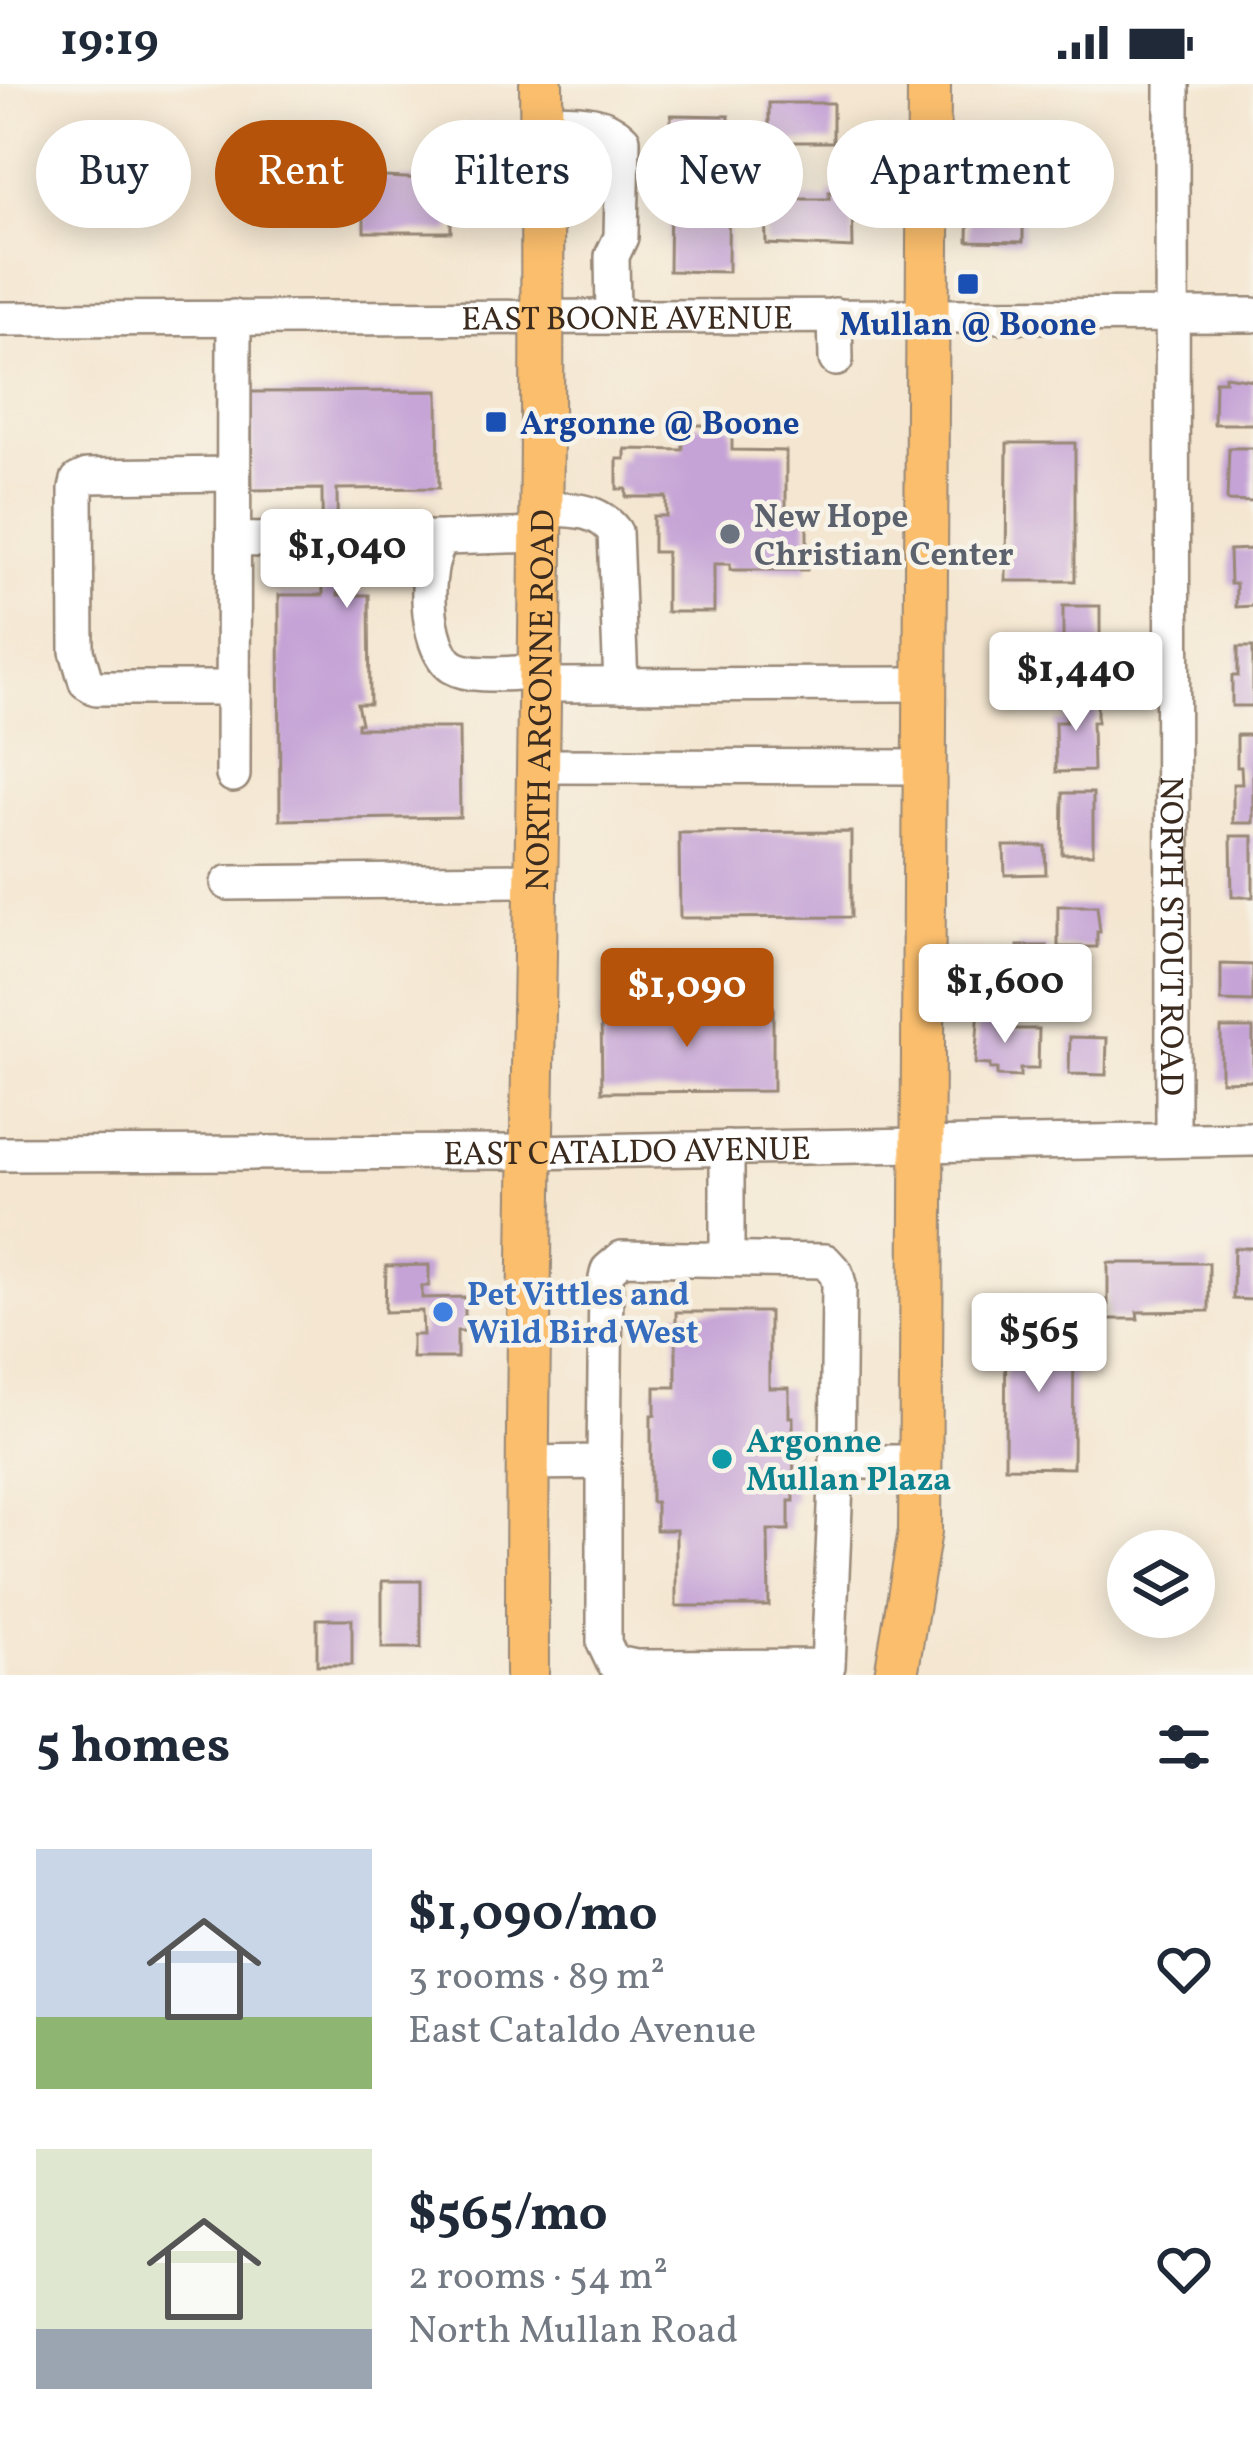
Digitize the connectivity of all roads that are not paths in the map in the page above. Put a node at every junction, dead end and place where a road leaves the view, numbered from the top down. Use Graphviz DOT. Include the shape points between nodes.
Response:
graph roads {
  1 [pos="928,84"];
  2 [pos="1172,84"];
  3 [pos="542,102"];
  4 [pos="544,314"];
  5 [pos="613,314"];
  6 [pos="1253,314"];
  7 [pos="835,315"];
  8 [pos="926,315"];
  9 [pos="1171,315"];
  10 [pos="234,317"];
  11 [pos="0,319"];
  12 [pos="836,358"];
  13 [pos="233,474"];
  14 [pos="540,522"];
  15 [pos="446,538"];
  16 [pos="233,540"];
  17 [pos="538,679"];
  18 [pos="924,683"];
  19 [pos="621,685"];
  20 [pos="233,688"];
  21 [pos="536,766"];
  22 [pos="924,767"];
  23 [pos="232,775"];
  24 [pos="534,880"];
  25 [pos="228,883"];
  26 [pos="1253,1139"];
  27 [pos="1173,1140"];
  28 [pos="922,1144"];
  29 [pos="727,1148"];
  30 [pos="529,1152"];
  31 [pos="0,1154"];
  32 [pos="727,1258"];
  33 [pos="604,1462"];
  34 [pos="837,1462"];
  35 [pos="920,1462"];
  36 [pos="528,1463"];
  37 [pos="526,1675"];
  38 [pos="896,1675"];
  1 -- 8 [label="main road"];
  2 -- 9 [label="street, NORTH STOUT ROAD"];
  3 -- 4 [label="main road, NORTH ARGONNE ROAD"];
  3 -- 5 [label="street" via="613,129 622,140"];
  4 -- 5 [label="street, EAST BOONE AVENUE"];
  4 -- 10 [label="street, EAST BOONE AVENUE"];
  4 -- 14 [label="main road, NORTH ARGONNE ROAD"];
  5 -- 7 [label="street, EAST BOONE AVENUE"];
  6 -- 9 [label="street, EAST BOONE AVENUE"];
  7 -- 8 [label="street, EAST BOONE AVENUE"];
  7 -- 12 [label="street"];
  8 -- 9 [label="street, EAST BOONE AVENUE"];
  8 -- 18 [label="main road"];
  9 -- 27 [label="street, NORTH STOUT ROAD"];
  10 -- 11 [label="street, EAST BOONE AVENUE"];
  10 -- 13 [label="street"];
  13 -- 16 [label="street"];
  13 -- 20 [label="street" via="87,476 76,489 77,651 86,682"];
  14 -- 15 [label="street"];
  14 -- 17 [label="main road, NORTH ARGONNE ROAD"];
  14 -- 19 [label="street" via="592,513 615,532"];
  15 -- 16 [label="street"];
  15 -- 17 [label="street" via="431,560 437,649 464,671"];
  16 -- 20 [label="street"];
  17 -- 19 [label="street"];
  17 -- 21 [label="main road, NORTH ARGONNE ROAD"];
  18 -- 19 [label="street"];
  18 -- 22 [label="main road"];
  20 -- 23 [label="street"];
  21 -- 22 [label="street"];
  21 -- 24 [label="main road, NORTH ARGONNE ROAD"];
  22 -- 28 [label="main road"];
  24 -- 25 [label="street"];
  24 -- 30 [label="main road, NORTH ARGONNE ROAD"];
  26 -- 27 [label="street, EAST CATALDO AVENUE"];
  27 -- 28 [label="street, EAST CATALDO AVENUE"];
  28 -- 29 [label="street, EAST CATALDO AVENUE"];
  28 -- 35 [label="main road"];
  29 -- 30 [label="street, EAST CATALDO AVENUE"];
  29 -- 32 [label="street"];
  30 -- 31 [label="street, EAST CATALDO AVENUE"];
  30 -- 36 [label="main road, NORTH ARGONNE ROAD"];
  32 -- 33 [label="street" via="622,1258 608,1270"];
  32 -- 34 [label="street" via="817,1258 836,1273"];
  33 -- 34 [label="street" via="604,1643 613,1662 636,1667 828,1666"];
  33 -- 36 [label="street"];
  34 -- 35 [label="street"];
  35 -- 38 [label="main road" via="920,1531"];
  36 -- 37 [label="main road, NORTH ARGONNE ROAD"];
}
